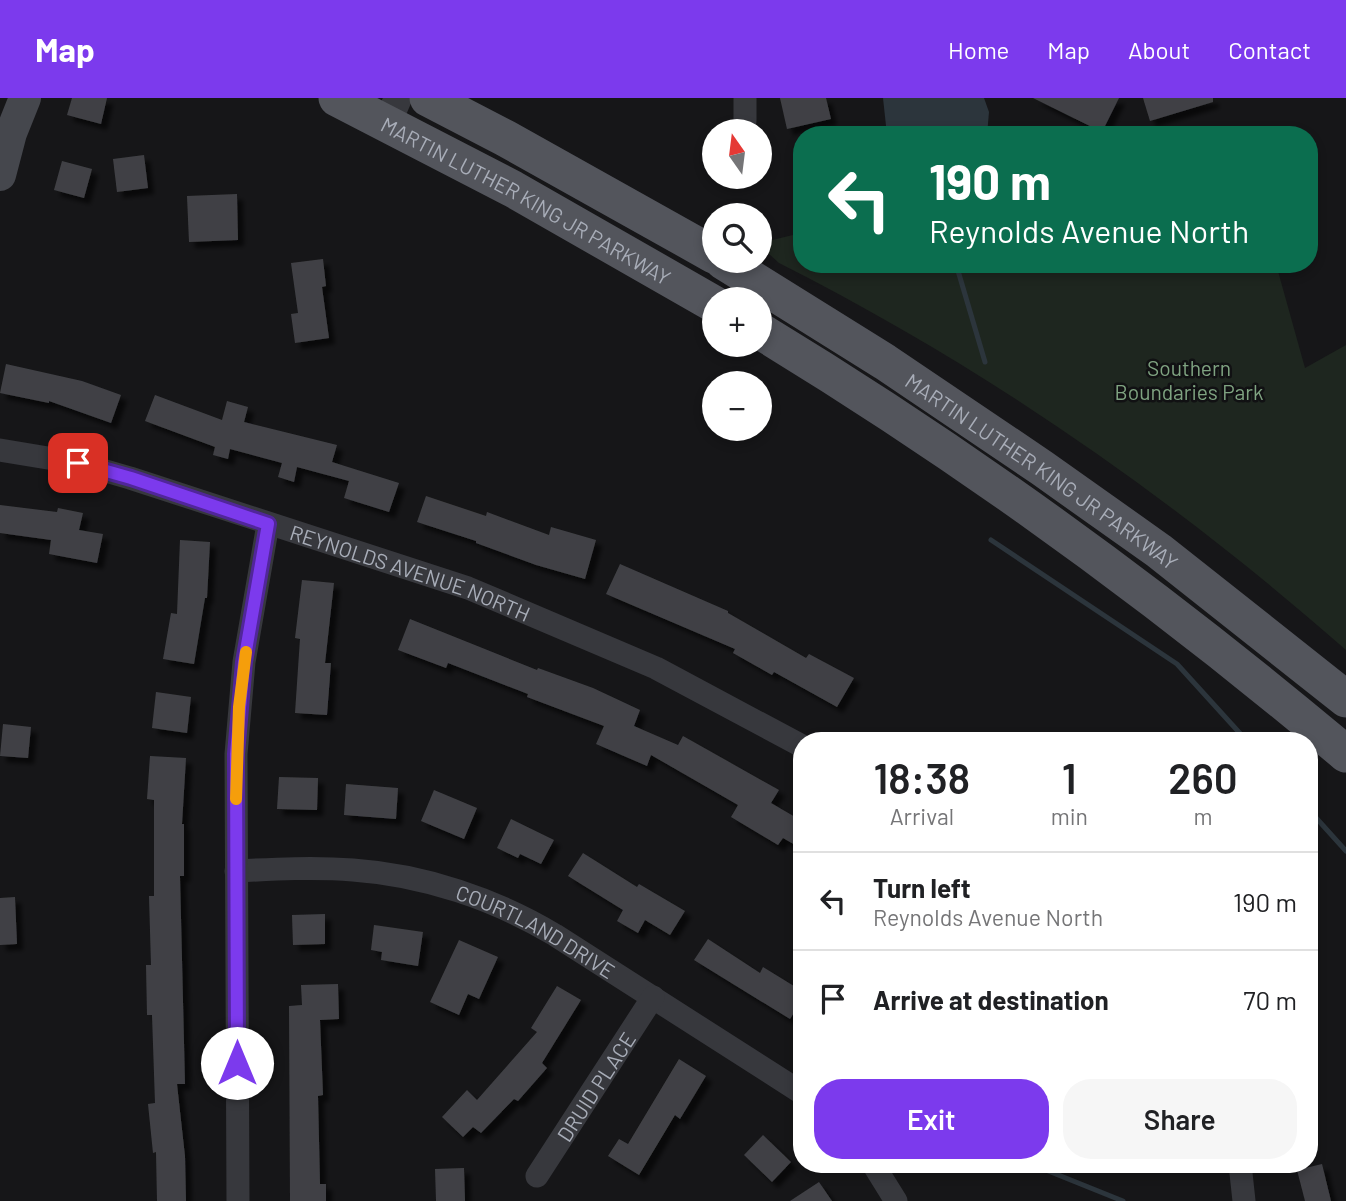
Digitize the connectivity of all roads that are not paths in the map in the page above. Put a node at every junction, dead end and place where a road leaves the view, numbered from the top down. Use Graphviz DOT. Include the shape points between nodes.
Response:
graph roads {
  1 [pos="25,98"];
  2 [pos="337,98"];
  3 [pos="428,98"];
  4 [pos="393,111"];
  5 [pos="0,175"];
  6 [pos="702,248"];
  7 [pos="742,273"];
  8 [pos="702,297"];
  9 [pos="772,339"];
  10 [pos="0,450"];
  11 [pos="268,524"];
  12 [pos="1346,699"];
  13 [pos="793,741"];
  14 [pos="1346,754"];
  15 [pos="236,871"];
  16 [pos="653,997"];
  17 [pos="793,1087"];
  18 [pos="879,1173"];
  19 [pos="1241,1173"];
  20 [pos="537,1176"];
  21 [pos="238,1201"];
  22 [pos="896,1201"];
  23 [pos="1244,1201"];
  1 -- 5 [label="main road"];
  2 -- 4 [label="main road, MARTIN LUTHER KING JR PARKWAY"];
  3 -- 6 [label="main road, MARTIN LUTHER KING JR PARKWAY"];
  4 -- 8 [label="main road, MARTIN LUTHER KING JR PARKWAY" via="513,189"];
  7 -- 12 [label="main road, MARTIN LUTHER KING JR PARKWAY" via="1042,468 1159,551"];
  9 -- 14 [label="main road, MARTIN LUTHER KING JR PARKWAY" via="1043,518 1194,630"];
  10 -- 11 [label="street, REYNOLDS AVENUE NORTH" via="78,463"];
  11 -- 13 [label="street, REYNOLDS AVENUE NORTH" via="468,588 656,668"];
  11 -- 15 [label="street" via="239,707"];
  15 -- 16 [label="street, COURTLAND DRIVE" via="353,870 439,886 529,919"];
  15 -- 21 [label="street"];
  16 -- 17 [label="street, COURTLAND DRIVE"];
  16 -- 20 [label="street, DRUID PLACE"];
  18 -- 22 [label="street"];
  19 -- 23 [label="street"];
}
